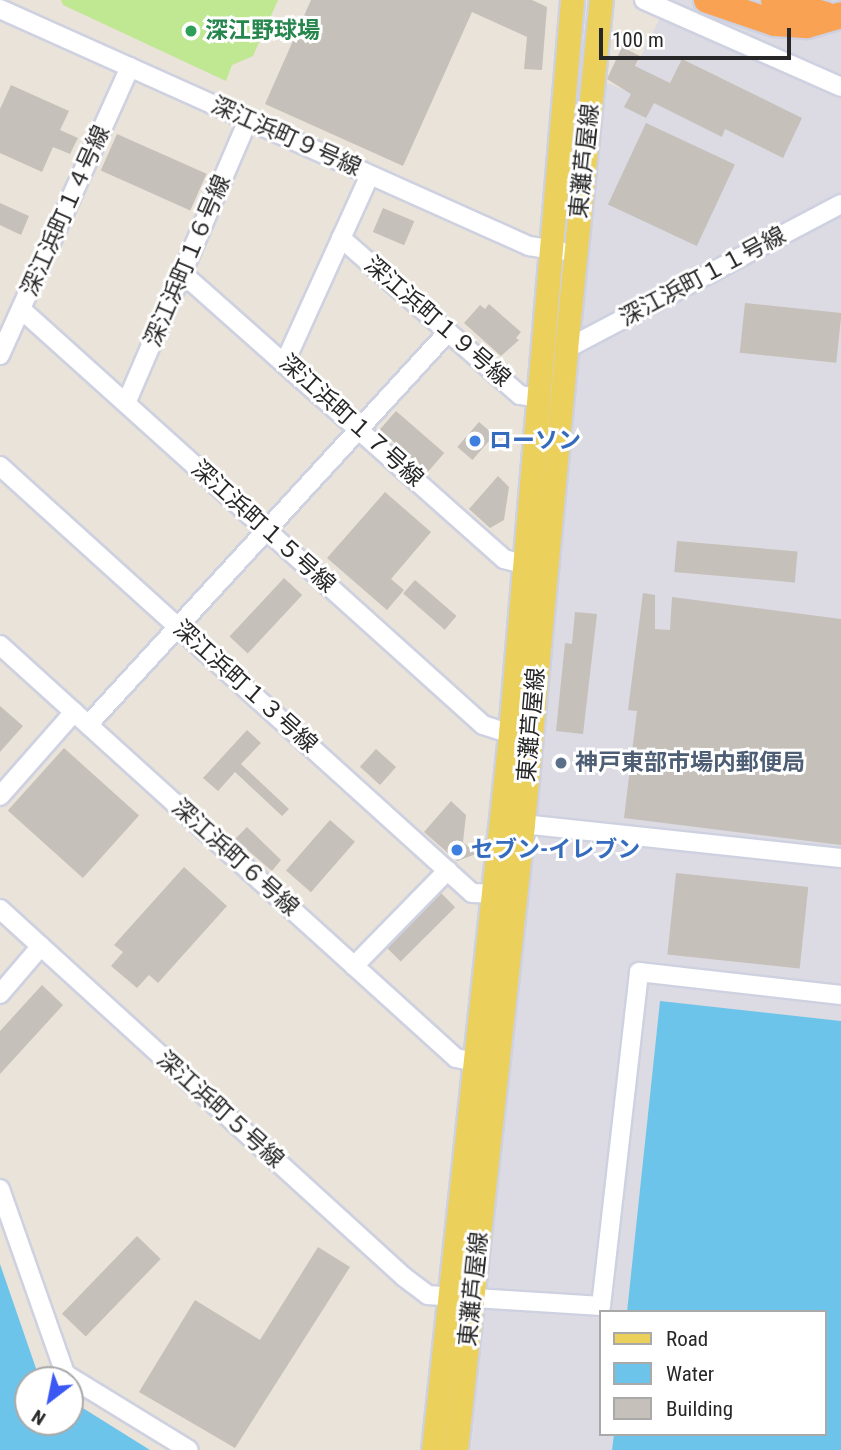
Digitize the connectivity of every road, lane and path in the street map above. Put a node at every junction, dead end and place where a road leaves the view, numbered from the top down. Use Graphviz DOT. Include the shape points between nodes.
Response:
graph roads {
  1 [pos="572,0"];
  2 [pos="601,0"];
  3 [pos="644,0"];
  4 [pos="707,0"];
  5 [pos="774,0"];
  6 [pos="3,10"];
  7 [pos="841,17"];
  8 [pos="130,67"];
  9 [pos="841,87"];
  10 [pos="248,120"];
  11 [pos="370,175"];
  12 [pos="841,204"];
  13 [pos="341,238"];
  14 [pos="551,250"];
  15 [pos="575,251"];
  16 [pos="182,273"];
  17 [pos="22,310"];
  18 [pos="448,332"];
  19 [pos="566,349"];
  20 [pos="0,355"];
  21 [pos="285,362"];
  22 [pos="537,398"];
  23 [pos="127,401"];
  24 [pos="359,429"];
  25 [pos="0,466"];
  26 [pos="266,532"];
  27 [pos="523,564"];
  28 [pos="179,628"];
  29 [pos="0,645"];
  30 [pos="74,712"];
  31 [pos="88,725"];
  32 [pos="510,734"];
  33 [pos="0,796"];
  34 [pos="499,821"];
  35 [pos="523,824"];
  36 [pos="841,858"];
  37 [pos="448,870"];
  38 [pos="495,894"];
  39 [pos="0,909"];
  40 [pos="41,946"];
  41 [pos="354,966"];
  42 [pos="0,994"];
  43 [pos="841,995"];
  44 [pos="475,1062"];
  45 [pos="0,1189"];
  46 [pos="448,1296"];
  47 [pos="473,1297"];
  48 [pos="189,1450"];
  49 [pos="433,1450"];
  50 [pos="456,1450"];
  1 -- 14 [label="main road, 東灘芦屋線"];
  2 -- 15 [label="main road, 東灘芦屋線"];
  3 -- 9 [label="street"];
  4 -- 7 [label="highway" via="775,23 807,25"];
  5 -- 7 [label="highway"];
  6 -- 8 [label="street, 深江浜町９号線"];
  8 -- 10 [label="street, 深江浜町９号線"];
  8 -- 17 [label="street, 深江浜町１４号線"];
  10 -- 11 [label="street, 深江浜町９号線"];
  10 -- 16 [label="street, 深江浜町１６号線"];
  11 -- 13 [label="street"];
  11 -- 14 [label="street, 深江浜町９号線" via="529,246"];
  12 -- 19 [label="street, 深江浜町１１号線"];
  13 -- 18 [label="street, 深江浜町１９号線"];
  13 -- 21 [label="street"];
  14 -- 15 [label="street, 深江浜町９号線"];
  14 -- 22 [label="main road, 東灘芦屋線"];
  15 -- 19 [label="main road, 東灘芦屋線"];
  16 -- 21 [label="street, 深江浜町１７号線"];
  16 -- 23 [label="street, 深江浜町１６号線"];
  17 -- 20 [label="street, 深江浜町１４号線"];
  17 -- 23 [label="street, 深江浜町１５号線"];
  18 -- 22 [label="street, 深江浜町１９号線" via="520,395"];
  18 -- 24 [label="street"];
  19 -- 35 [label="main road, 東灘芦屋線"];
  21 -- 24 [label="street, 深江浜町１７号線"];
  22 -- 27 [label="main road, 東灘芦屋線"];
  23 -- 26 [label="street, 深江浜町１５号線"];
  24 -- 26 [label="street"];
  24 -- 27 [label="street, 深江浜町１７号線" via="505,559"];
  25 -- 28 [label="street, 深江浜町１３号線"];
  26 -- 28 [label="street"];
  26 -- 32 [label="street, 深江浜町１５号線" via="483,725"];
  27 -- 32 [label="main road, 東灘芦屋線"];
  28 -- 31 [label="street"];
  28 -- 37 [label="street, 深江浜町１３号線"];
  29 -- 30 [label="street, 深江浜町６号線"];
  30 -- 31 [label="street, 深江浜町６号線"];
  30 -- 33 [label="street"];
  31 -- 41 [label="street, 深江浜町６号線"];
  32 -- 34 [label="main road, 東灘芦屋線"];
  34 -- 35 [label="street"];
  34 -- 38 [label="main road, 東灘芦屋線"];
  35 -- 36 [label="street"];
  35 -- 47 [label="main road, 東灘芦屋線"];
  37 -- 38 [label="street, 深江浜町１３号線" via="472,893"];
  37 -- 41 [label="street"];
  38 -- 44 [label="main road, 東灘芦屋線"];
  39 -- 40 [label="street, 深江浜町５号線"];
  40 -- 42 [label="street"];
  40 -- 46 [label="street, 深江浜町５号線" via="404,1277 428,1295"];
  41 -- 44 [label="street, 深江浜町６号線" via="456,1058"];
  43 -- 47 [label="street, 深江浜町５号線" via="639,972 601,1306"];
  44 -- 46 [label="main road, 東灘芦屋線"];
  45 -- 48 [label="street" via="65,1374"];
  46 -- 47 [label="street, 深江浜町５号線"];
  46 -- 49 [label="main road, 東灘芦屋線"];
  47 -- 50 [label="main road, 東灘芦屋線"];
}
